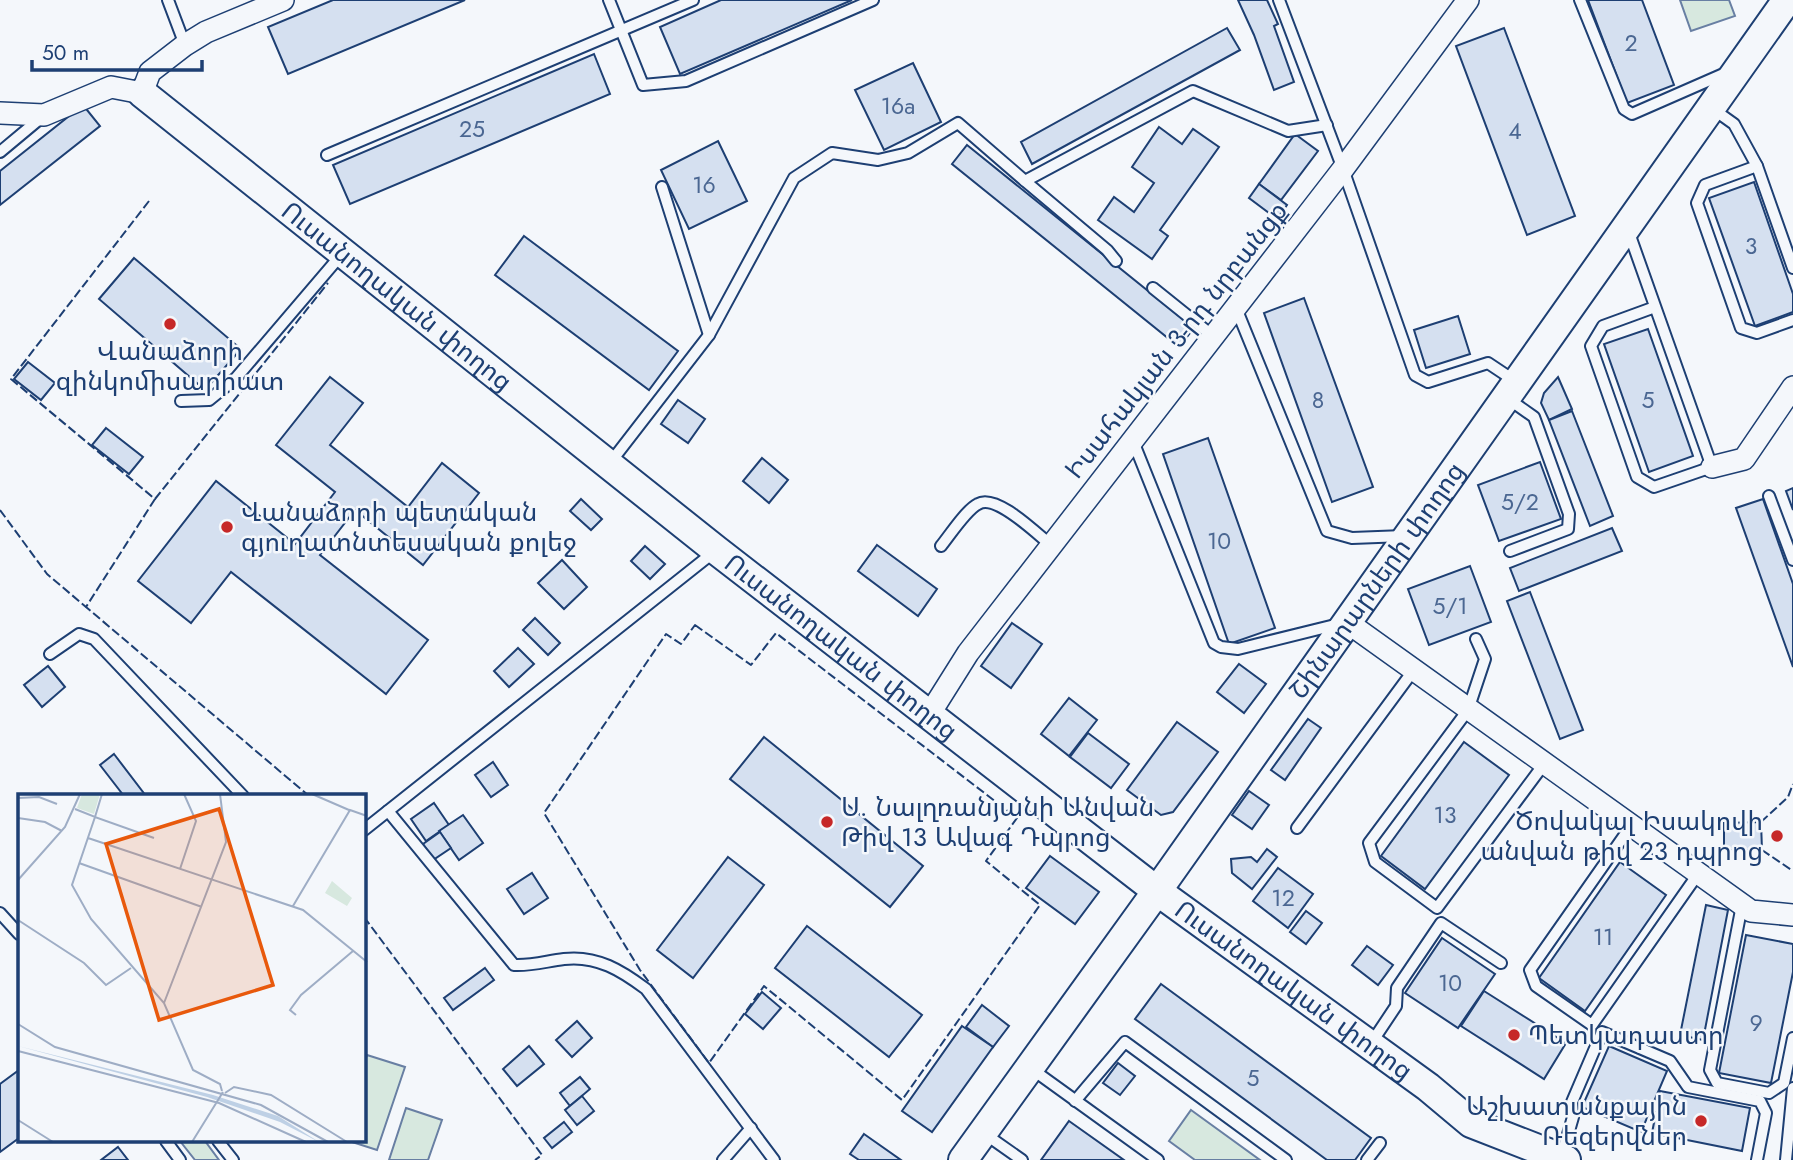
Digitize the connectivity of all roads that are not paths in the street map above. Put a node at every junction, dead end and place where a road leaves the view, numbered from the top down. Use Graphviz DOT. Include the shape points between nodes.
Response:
graph roads {
  1 [pos="168,0"];
  2 [pos="282,0"];
  3 [pos="609,0"];
  4 [pos="693,0"];
  5 [pos="873,0"];
  6 [pos="1279,0"];
  7 [pos="1468,0"];
  8 [pos="1580,0"];
  9 [pos="1787,0"];
  10 [pos="621,31"];
  11 [pos="185,45"];
  12 [pos="1740,67"];
  13 [pos="142,93"];
  14 [pos="1711,108"];
  15 [pos="1,113"];
  16 [pos="44,115"];
  17 [pos="1327,125"];
  18 [pos="0,152"];
  19 [pos="327,155"];
  20 [pos="1757,166"];
  21 [pos="1343,169"];
  22 [pos="1025,181"];
  23 [pos="662,187"];
  24 [pos="1627,228"];
  25 [pos="343,252"];
  26 [pos="1116,261"];
  27 [pos="1793,268"];
  28 [pos="1153,288"];
  29 [pos="1655,307"];
  30 [pos="1236,308"];
  31 [pos="1793,320"];
  32 [pos="709,335"];
  33 [pos="1214,337"];
  34 [pos="1793,387"];
  35 [pos="1512,390"];
  36 [pos="181,401"];
  37 [pos="1133,441"];
  38 [pos="610,463"];
  39 [pos="1712,467"];
  40 [pos="1769,496"];
  41 [pos="1408,536"];
  42 [pos="941,546"];
  43 [pos="1052,546"];
  44 [pos="716,550"];
  45 [pos="1510,551"];
  46 [pos="1793,560"];
  47 [pos="1348,622"];
  48 [pos="1476,639"];
  49 [pos="50,654"];
  50 [pos="1413,671"];
  51 [pos="1468,710"];
  52 [pos="929,715"];
  53 [pos="1544,764"];
  54 [pos="241,794"];
  55 [pos="388,811"];
  56 [pos="1631,826"];
  57 [pos="1297,828"];
  58 [pos="366,829"];
  59 [pos="1698,874"];
  60 [pos="1157,891"];
  61 [pos="1742,905"];
  62 [pos="1437,908"];
  63 [pos="0,913"];
  64 [pos="1793,915"];
  65 [pos="1441,923"];
  66 [pos="18,933"];
  67 [pos="1501,963"];
  68 [pos="1592,1025"];
  69 [pos="1602,1032"];
  70 [pos="1793,1038"];
  71 [pos="1370,1045"];
  72 [pos="1029,1067"];
  73 [pos="1790,1085"];
  74 [pos="1075,1101"];
  75 [pos="751,1128"];
  76 [pos="983,1132"];
  77 [pos="167,1142"];
  78 [pos="219,1142"];
  79 [pos="1380,1143"];
  80 [pos="1563,1159"];
  81 [pos="180,1160"];
  82 [pos="233,1160"];
  83 [pos="723,1160"];
  84 [pos="774,1160"];
  85 [pos="964,1160"];
  86 [pos="1022,1160"];
  87 [pos="1158,1160"];
  88 [pos="1286,1160"];
  89 [pos="1367,1160"];
  90 [pos="1757,1160"];
  91 [pos="1786,1160"];
  1 -- 11 [label="lane"];
  2 -- 11 [label="street"];
  3 -- 10 [label="lane"];
  4 -- 10 [label="lane"];
  5 -- 10 [label="lane" via="686,81 643,85"];
  6 -- 17 [label="lane"];
  7 -- 21 [label="street, Իսահակյան 3-րդ նրբանցք"];
  8 -- 12 [label="lane" via="1624,109 1632,114"];
  9 -- 12 [label="street, Շինարարների փողոց"];
  10 -- 19 [label="lane"];
  11 -- 13 [label="street" via="150,72"];
  12 -- 14 [label="street, Շինարարների փողոց"];
  13 -- 16 [label="street" via="111,87"];
  13 -- 25 [label="street, Ուսանողական փողոց"];
  14 -- 20 [label="lane" via="1734,124"];
  14 -- 24 [label="street, Շինարարների փողոց"];
  15 -- 16 [label="street"];
  16 -- 18 [label="lane"];
  17 -- 21 [label="lane"];
  17 -- 22 [label="lane" via="1288,131 1193,91"];
  20 -- 27 [label="lane"];
  20 -- 31 [label="lane" via="1705,185 1697,203 1741,328 1757,333"];
  21 -- 30 [label="street, Իսահակյան 3-րդ նրբանցք"];
  21 -- 35 [label="lane" via="1415,375 1428,382 1488,363"];
  22 -- 26 [label="lane"];
  22 -- 32 [label="lane" via="958,123 908,153 877,160 832,153 794,178"];
  23 -- 32 [label="lane"];
  24 -- 29 [label="lane"];
  24 -- 35 [label="street, Շինարարների փողոց"];
  25 -- 36 [label="lane" via="236,378 209,400"];
  25 -- 38 [label="street, Ուսանողական փողոց"];
  28 -- 33 [label="lane"];
  29 -- 39 [label="lane"];
  29 -- 39 [label="lane" via="1604,326 1591,346 1637,477 1654,487"];
  30 -- 33 [label="street, Իսահակյան 3-րդ նրբանցք"];
  30 -- 41 [label="lane" via="1327,531 1352,538"];
  32 -- 38 [label="lane"];
  33 -- 37 [label="street, Իսահակյան 3-րդ նրբանցք"];
  34 -- 39 [label="street" via="1744,459"];
  35 -- 41 [label="street, Շինարարների փողոց"];
  35 -- 45 [label="lane" via="1534,417 1569,514 1568,529"];
  37 -- 43 [label="street, Իսահակյան 3-րդ նրբանցք"];
  37 -- 47 [label="lane" via="1214,643 1238,649"];
  38 -- 44 [label="street, Ուսանողական փողոց"];
  40 -- 46 [label="lane"];
  41 -- 47 [label="street, Շինարարների փողոց"];
  42 -- 43 [label="lane" via="976,505 987,501 1002,506"];
  43 -- 52 [label="street, Իսահակյան 3-րդ նրբանցք" via="968,653"];
  44 -- 52 [label="street, Ուսանողական փողոց"];
  44 -- 55 [label="lane"];
  47 -- 50 [label="street"];
  47 -- 60 [label="street, Շինարարների փողոց"];
  48 -- 51 [label="lane" via="1485,659"];
  49 -- 54 [label="lane" via="79,634 94,639"];
  50 -- 51 [label="street"];
  50 -- 57 [label="lane"];
  51 -- 53 [label="street"];
  51 -- 62 [label="lane" via="1369,843 1375,862"];
  52 -- 60 [label="street, Ուսանողական փողոց"];
  53 -- 56 [label="street"];
  53 -- 62 [label="lane"];
  55 -- 58 [label="lane"];
  55 -- 75 [label="lane" via="514,965 567,958 593,960 620,969 646,989"];
  56 -- 59 [label="street"];
  56 -- 68 [label="lane" via="1530,970 1536,986"];
  59 -- 61 [label="street"];
  59 -- 68 [label="lane"];
  60 -- 71 [label="street, Ուսանողական փողոց"];
  60 -- 72 [label="street, Շինարարների փողոց"];
  61 -- 64 [label="street" via="1751,911"];
  61 -- 73 [label="lane" via="1710,1070 1717,1083 1769,1093"];
  62 -- 65 [label="lane"];
  63 -- 66 [label="lane"];
  65 -- 67 [label="lane"];
  65 -- 71 [label="lane" via="1397,988 1396,1006"];
  68 -- 69 [label="lane"];
  69 -- 80 [label="lane" via="1572,1102"];
  69 -- 90 [label="lane" via="1670,1061 1688,1087 1760,1101 1766,1113"];
  70 -- 73 [label="lane"];
  71 -- 80 [label="street, Ուսանողական փողոց" via="1471,1123"];
  72 -- 74 [label="lane"];
  72 -- 76 [label="street, Շինարարների փողոց"];
  73 -- 91 [label="lane"];
  74 -- 87 [label="lane"];
  74 -- 88 [label="lane" via="1125,1042"];
  75 -- 83 [label="lane"];
  75 -- 84 [label="lane"];
  76 -- 85 [label="street, Շինարարների փողոց"];
  76 -- 86 [label="lane"];
  77 -- 81 [label="lane"];
  78 -- 82 [label="lane"];
  79 -- 89 [label="lane"];
}
